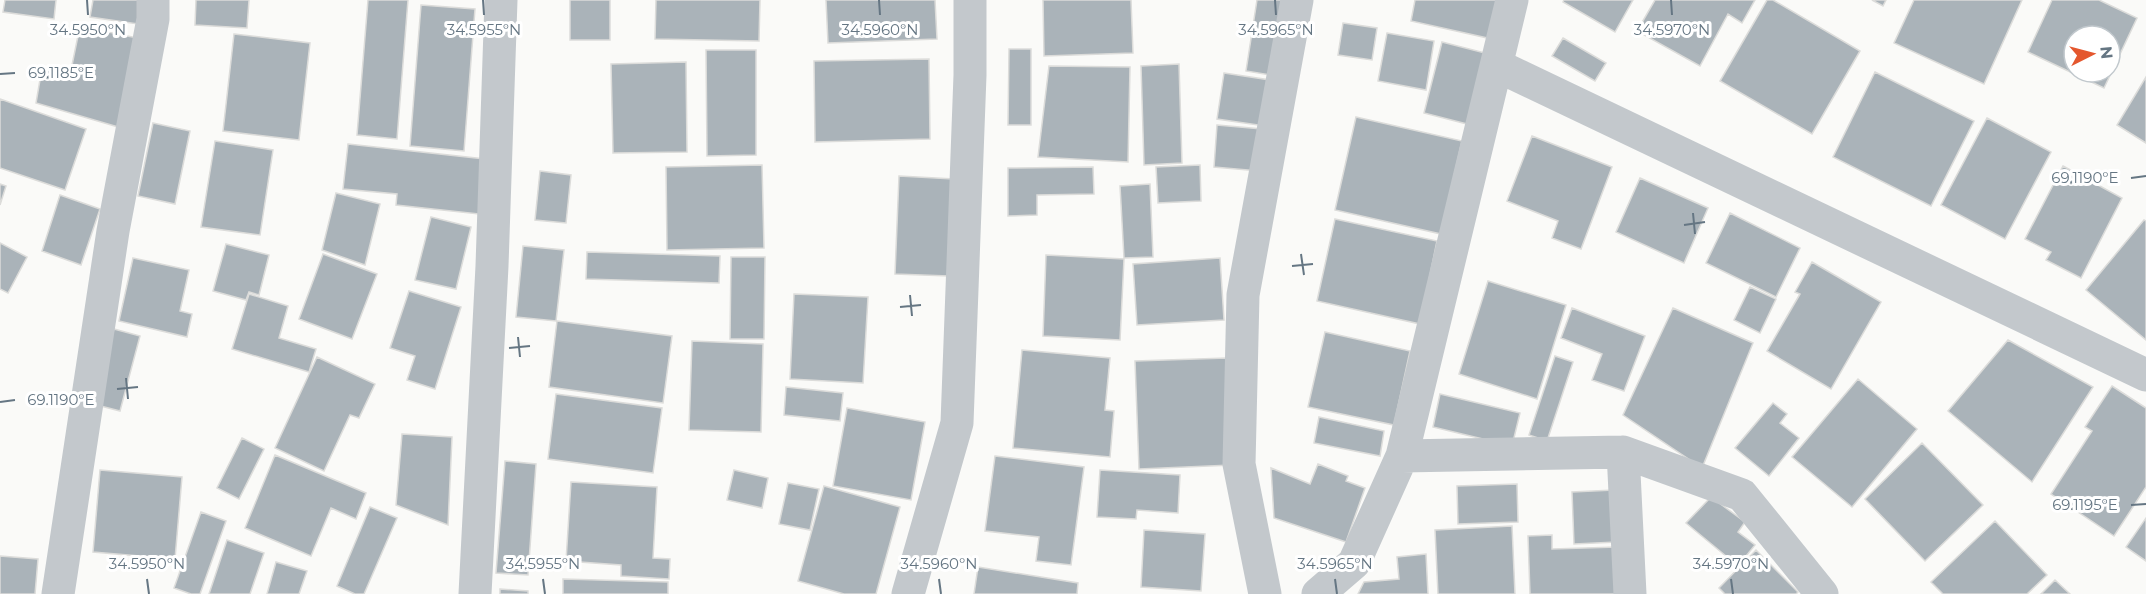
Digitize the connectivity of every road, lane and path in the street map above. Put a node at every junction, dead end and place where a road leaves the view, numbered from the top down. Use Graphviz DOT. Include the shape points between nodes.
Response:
graph roads {
  1 [pos="153,0"];
  2 [pos="501,0"];
  3 [pos="970,0"];
  4 [pos="1297,0"];
  5 [pos="1512,0"];
  6 [pos="1498,66"];
  7 [pos="2146,375"];
  8 [pos="1623,452"];
  9 [pos="1402,456"];
  10 [pos="58,594"];
  11 [pos="475,594"];
  12 [pos="908,594"];
  13 [pos="1265,594"];
  14 [pos="1318,594"];
  15 [pos="1630,594"];
  16 [pos="1822,594"];
  1 -- 10 [label="street" via="153,20 113,231"];
  2 -- 11 [label="street"];
  3 -- 12 [label="street" via="957,423"];
  4 -- 13 [label="street" via="1243,295 1239,464"];
  5 -- 6 [label="street"];
  6 -- 7 [label="street"];
  6 -- 9 [label="street"];
  8 -- 9 [label="street"];
  8 -- 15 [label="street"];
  8 -- 16 [label="street" via="1742,495"];
  9 -- 14 [label="street" via="1354,563"];
}
